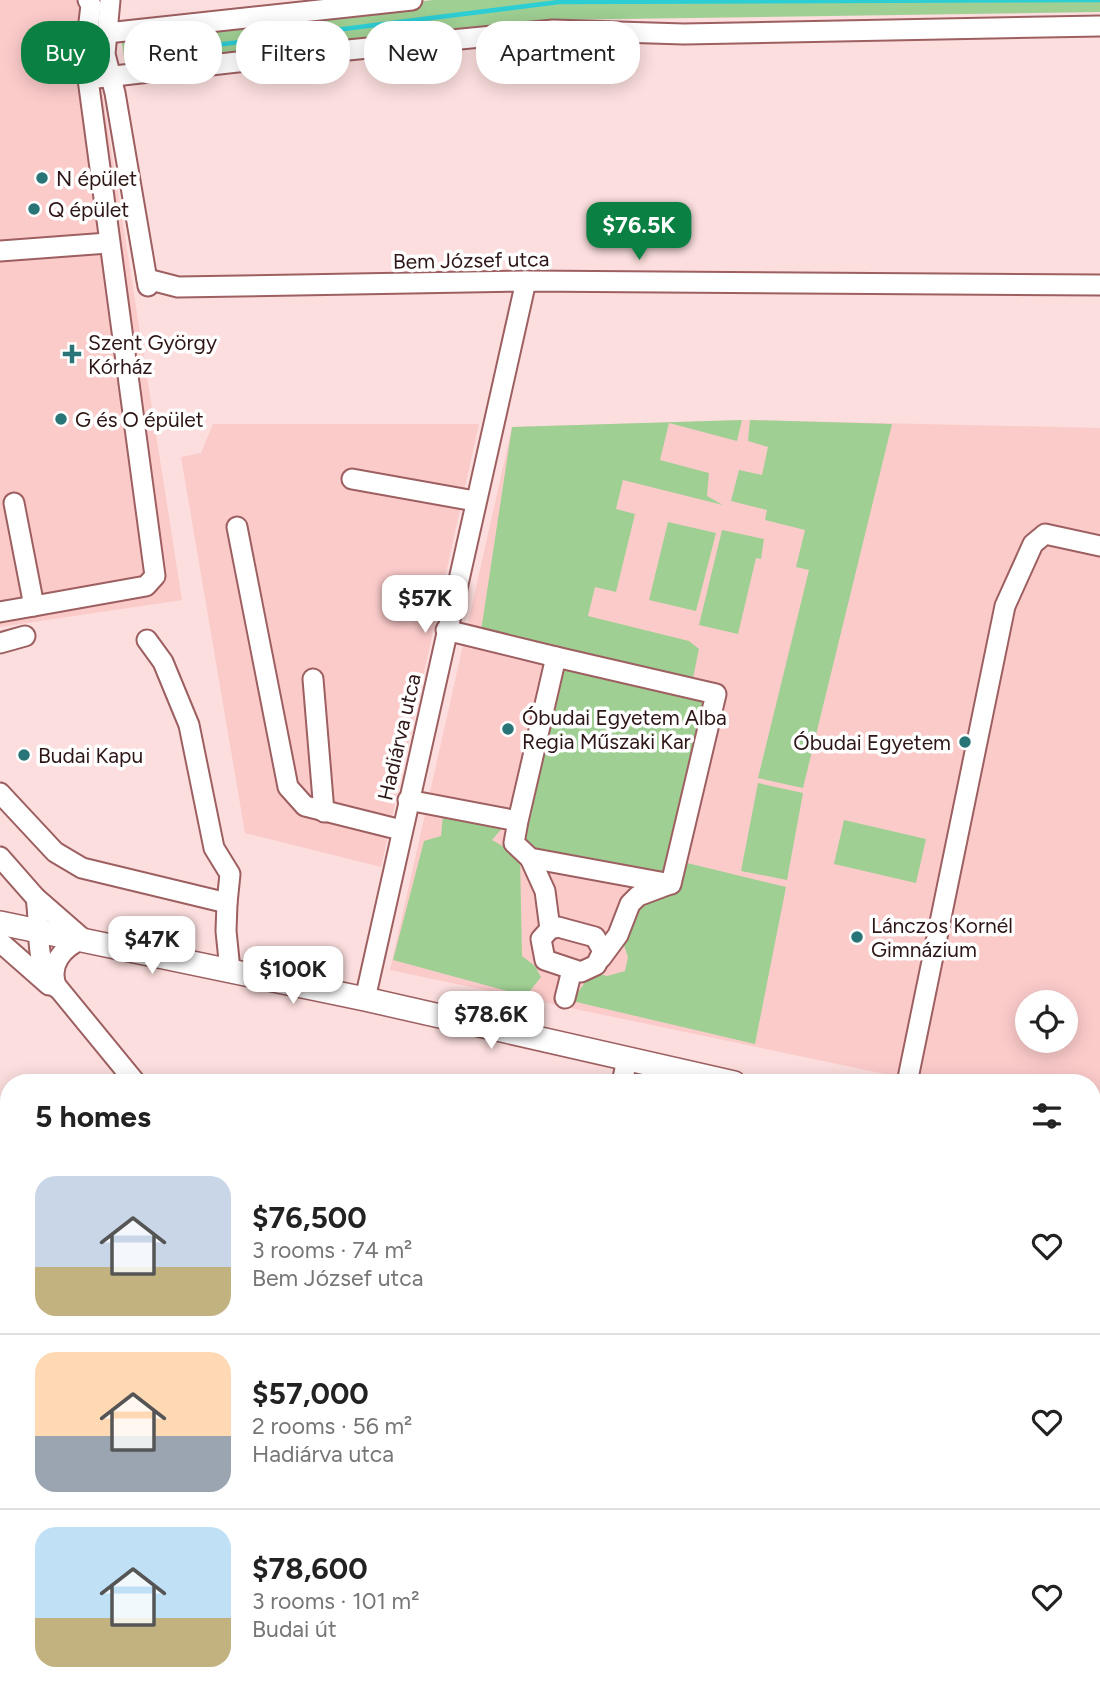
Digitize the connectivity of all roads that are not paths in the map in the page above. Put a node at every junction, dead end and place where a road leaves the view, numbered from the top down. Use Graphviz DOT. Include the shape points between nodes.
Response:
graph roads {
  1 [pos="88,0"];
  2 [pos="110,0"];
  3 [pos="412,0"];
  4 [pos="313,6"];
  5 [pos="89,21"];
  6 [pos="108,21"];
  7 [pos="1100,26"];
  8 [pos="110,33"];
  9 [pos="110,78"];
  10 [pos="89,84"];
  11 [pos="108,243"];
  12 [pos="0,251"];
  13 [pos="526,281"];
  14 [pos="1100,285"];
  15 [pos="352,480"];
  16 [pos="475,501"];
  17 [pos="14,503"];
  18 [pos="237,527"];
  19 [pos="1100,546"];
  20 [pos="34,606"];
  21 [pos="0,612"];
  22 [pos="446,630"];
  23 [pos="25,636"];
  24 [pos="147,640"];
  25 [pos="0,643"];
  26 [pos="556,657"];
  27 [pos="313,679"];
  28 [pos="0,793"];
  29 [pos="408,800"];
  30 [pos="324,811"];
  31 [pos="518,821"];
  32 [pos="401,831"];
  33 [pos="0,857"];
  34 [pos="530,858"];
  35 [pos="671,884"];
  36 [pos="36,898"];
  37 [pos="227,903"];
  38 [pos="0,923"];
  39 [pos="550,929"];
  40 [pos="41,930"];
  41 [pos="83,939"];
  42 [pos="0,942"];
  43 [pos="601,958"];
  44 [pos="230,970"];
  45 [pos="572,970"];
  46 [pos="61,995"];
  47 [pos="565,998"];
  48 [pos="365,999"];
  49 [pos="627,1059"];
  50 [pos="128,1074"];
  51 [pos="624,1074"];
  52 [pos="694,1074"];
  53 [pos="909,1074"];
  1 -- 5 [label="street"];
  2 -- 6 [label="street"];
  3 -- 4 [label="street"];
  4 -- 8 [label="street"];
  7 -- 9 [label="street" via="684,34 554,30 317,52"];
  9 -- 13 [label="street, Bem József utca" via="148,282 178,287"];
  10 -- 11 [label="street"];
  11 -- 12 [label="street"];
  11 -- 20 [label="street" via="155,576 146,586"];
  13 -- 14 [label="street, Bem József utca"];
  13 -- 16 [label="street, Hadiárva utca"];
  15 -- 16 [label="street"];
  16 -- 22 [label="street, Hadiárva utca"];
  17 -- 20 [label="street"];
  18 -- 30 [label="street" via="284,775 305,806"];
  19 -- 53 [label="street" via="1045,534 1034,544 1005,606"];
  20 -- 21 [label="street"];
  22 -- 26 [label="street"];
  22 -- 29 [label="street, Hadiárva utca"];
  23 -- 25 [label="street"];
  24 -- 37 [label="street" via="163,662 189,725 214,848 230,874"];
  26 -- 31 [label="street"];
  26 -- 35 [label="street" via="716,694"];
  27 -- 30 [label="street"];
  28 -- 37 [label="street" via="55,852 82,867"];
  29 -- 31 [label="street"];
  29 -- 32 [label="street, Hadiárva utca"];
  30 -- 32 [label="street"];
  31 -- 34 [label="street" via="514,844"];
  32 -- 48 [label="street, Hadiárva utca"];
  33 -- 36 [label="street"];
  34 -- 35 [label="street"];
  34 -- 39 [label="street" via="545,891"];
  35 -- 43 [label="street" via="638,896 630,904 618,935"];
  36 -- 40 [label="street"];
  36 -- 41 [label="street"];
  37 -- 44 [label="street"];
  38 -- 40 [label="main road"];
  39 -- 43 [label="street" via="596,937"];
  39 -- 45 [label="street" via="541,939 545,960"];
  40 -- 41 [label="main road"];
  40 -- 46 [label="street" via="41,962"];
  41 -- 44 [label="main road"];
  41 -- 46 [label="street" via="68,946 57,960 53,975"];
  42 -- 46 [label="street"];
  43 -- 45 [label="street" via="589,970"];
  44 -- 48 [label="main road"];
  45 -- 47 [label="street"];
  46 -- 50 [label="street"];
  48 -- 49 [label="main road"];
  49 -- 51 [label="street"];
  49 -- 52 [label="main road"];
}
